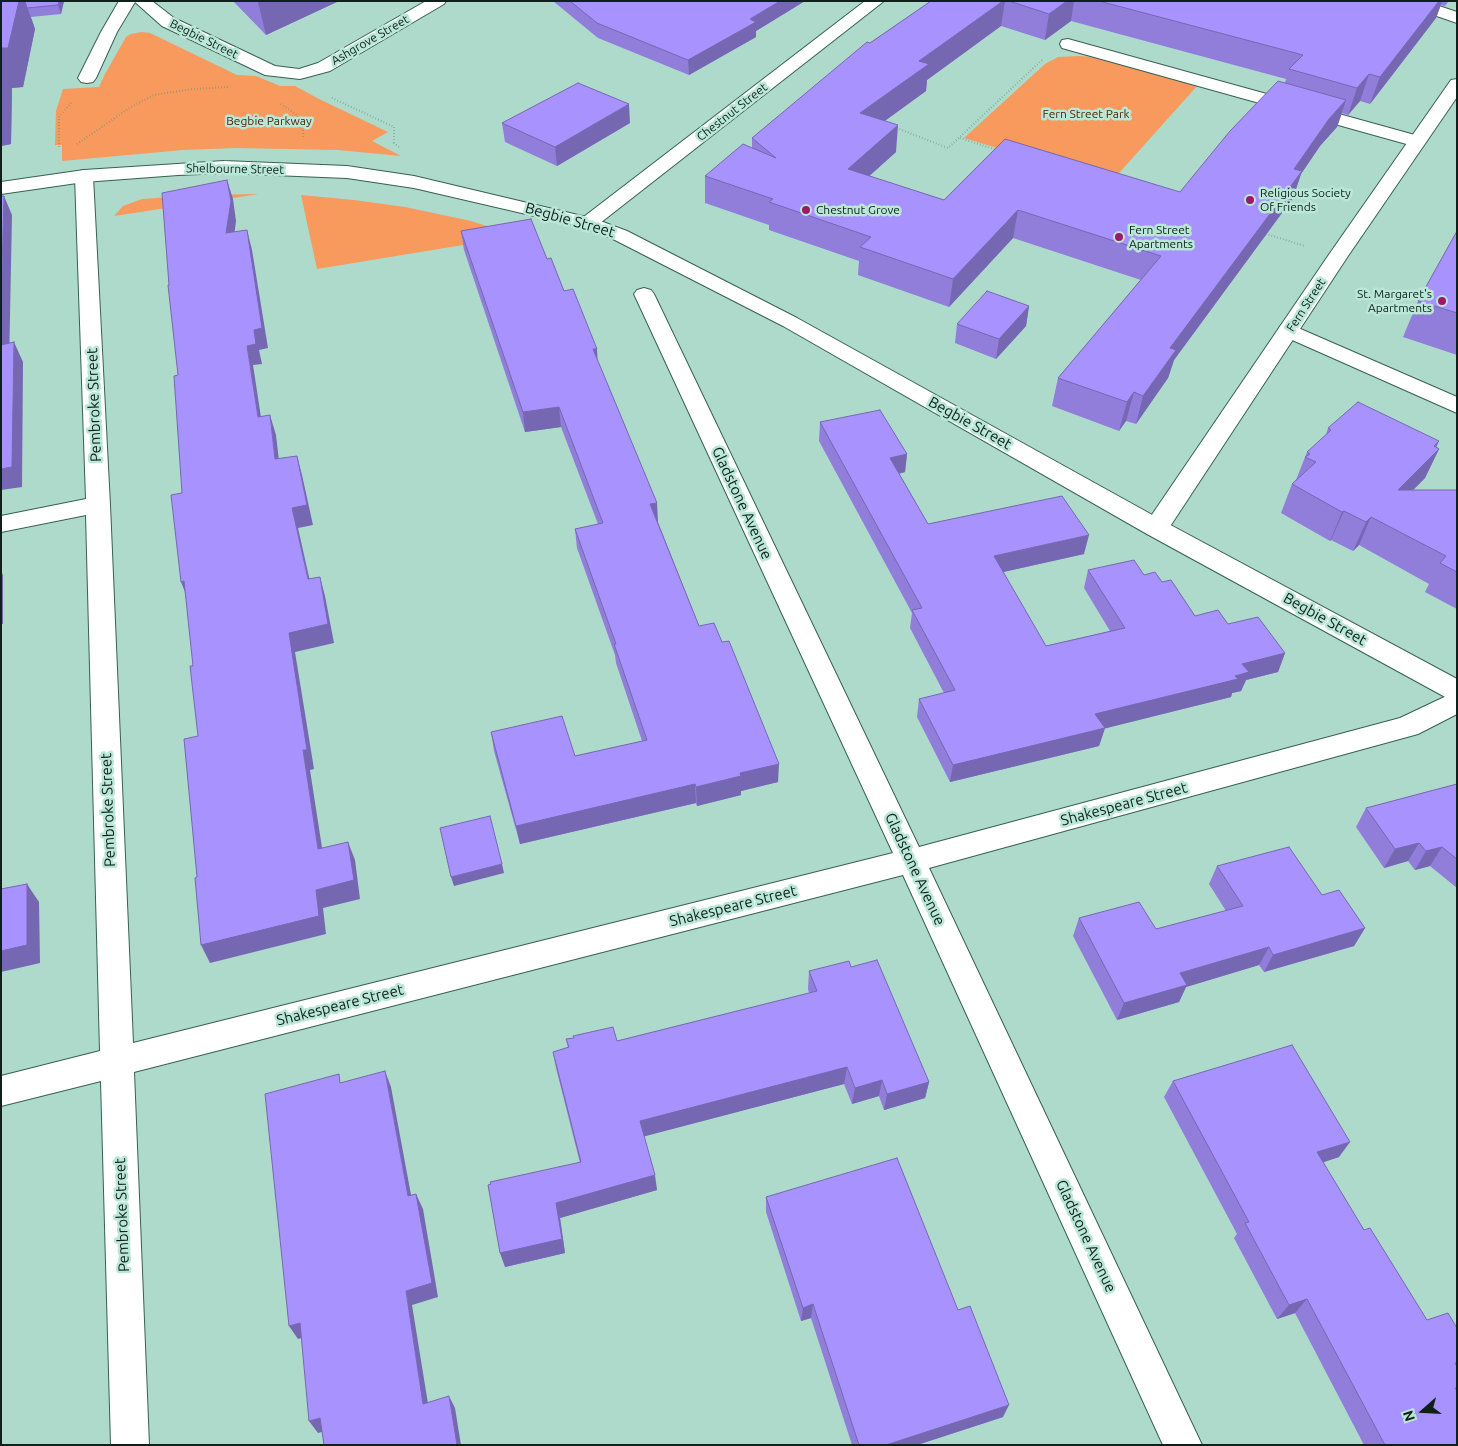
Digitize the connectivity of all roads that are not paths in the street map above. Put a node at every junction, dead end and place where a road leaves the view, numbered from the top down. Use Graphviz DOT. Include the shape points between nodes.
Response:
graph roads {
  1 [pos="127,1"];
  2 [pos="142,1"];
  3 [pos="438,1"];
  4 [pos="876,1"];
  5 [pos="1408,1"];
  6 [pos="1457,18"];
  7 [pos="1068,44"];
  8 [pos="300,74"];
  9 [pos="87,78"];
  10 [pos="1457,84"];
  11 [pos="1416,141"];
  12 [pos="84,176"];
  13 [pos="1,188"];
  14 [pos="468,193"];
  15 [pos="588,223"];
  16 [pos="644,294"];
  17 [pos="1289,330"];
  18 [pos="1457,406"];
  19 [pos="98,504"];
  20 [pos="1,524"];
  21 [pos="1156,528"];
  22 [pos="1457,691"];
  23 [pos="1457,700"];
  24 [pos="911,861"];
  25 [pos="117,1061"];
  26 [pos="1,1091"];
  27 [pos="130,1445"];
  28 [pos="1183,1445"];
  1 -- 9 [label="street"];
  2 -- 8 [label="street, Begbie Street" via="168,22 271,72"];
  3 -- 8 [label="street, Ashgrove Street" via="324,67"];
  4 -- 15 [label="street, Chestnut Street"];
  5 -- 6 [label="street"];
  7 -- 11 [label="street"];
  10 -- 11 [label="street, Fern Street"];
  11 -- 17 [label="street, Fern Street"];
  12 -- 13 [label="street, Shelbourne Street"];
  12 -- 14 [label="street, Shelbourne Street" via="224,168 347,172"];
  12 -- 19 [label="street, Pembroke Street"];
  14 -- 15 [label="street, Begbie Street"];
  15 -- 21 [label="street, Begbie Street" via="620,235 790,322"];
  16 -- 24 [label="street, Gladstone Avenue"];
  17 -- 18 [label="street"];
  17 -- 21 [label="street, Fern Street"];
  19 -- 20 [label="street"];
  19 -- 25 [label="street, Pembroke Street"];
  21 -- 22 [label="street, Begbie Street"];
  23 -- 24 [label="street, Shakespeare Street" via="1408,727"];
  24 -- 25 [label="street, Shakespeare Street"];
  24 -- 28 [label="street, Gladstone Avenue"];
  25 -- 26 [label="street, Shakespeare Street"];
  25 -- 27 [label="street, Pembroke Street"];
}
